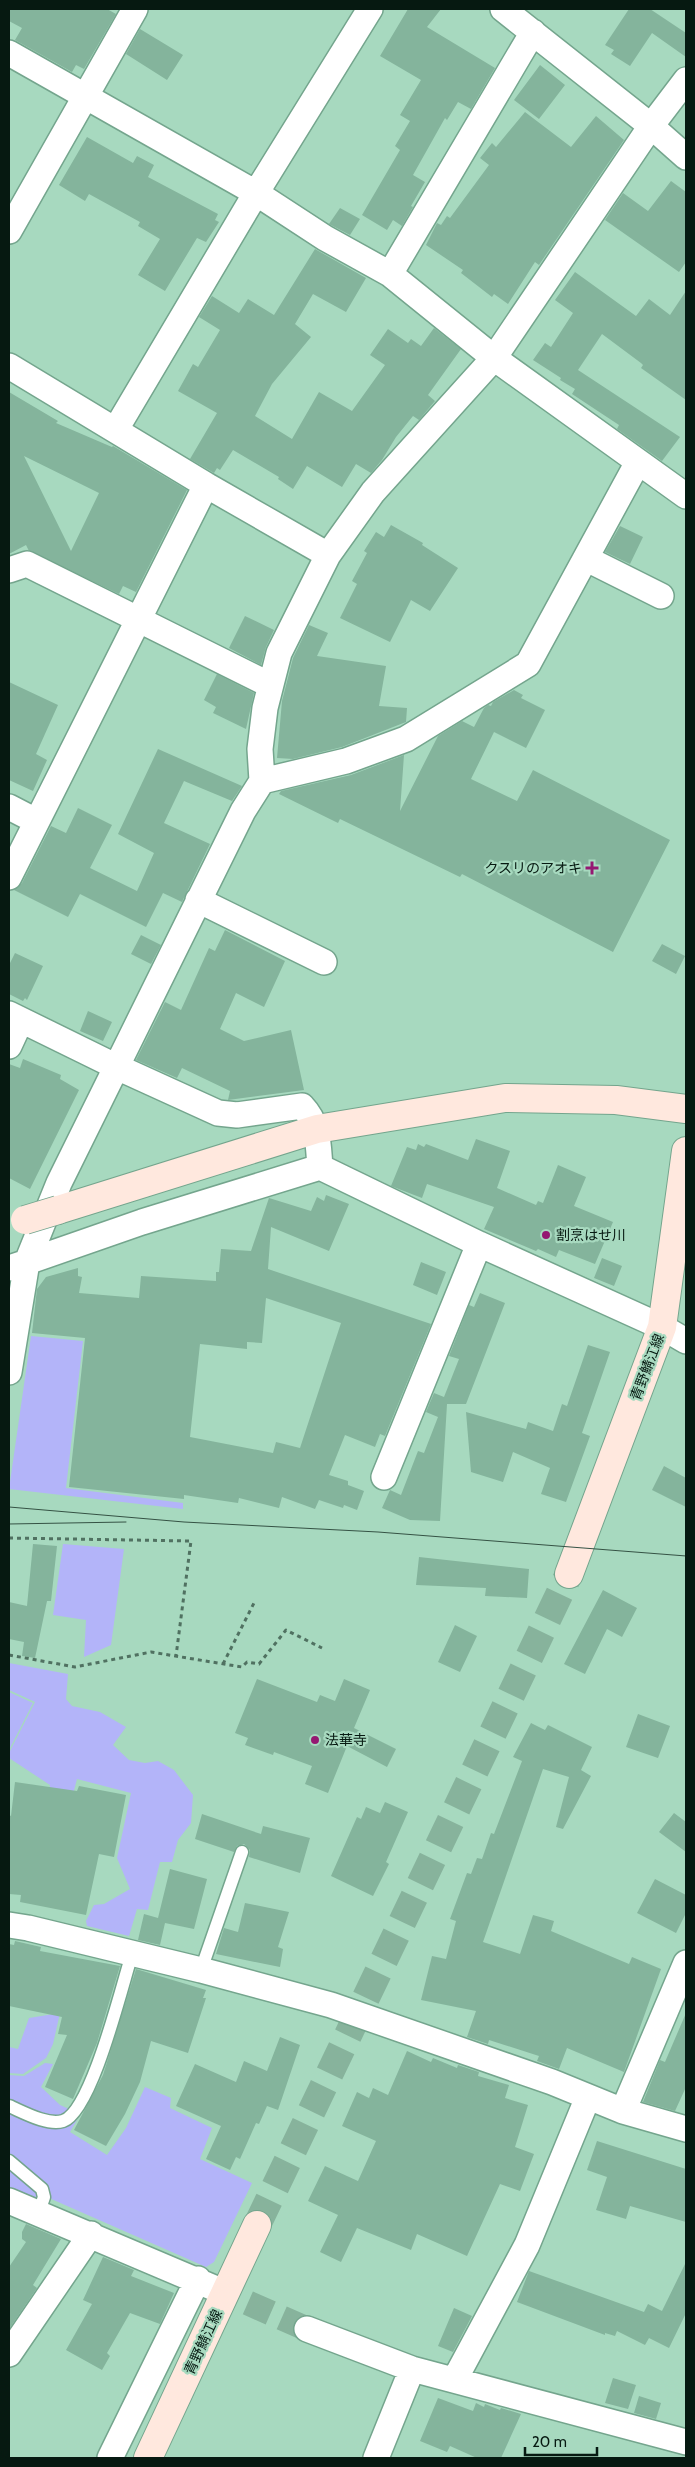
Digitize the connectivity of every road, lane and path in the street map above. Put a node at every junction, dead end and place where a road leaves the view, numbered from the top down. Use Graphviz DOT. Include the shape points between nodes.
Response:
graph roads {
  1 [pos="135,9"];
  2 [pos="370,9"];
  3 [pos="503,9"];
  4 [pos="533,32"];
  5 [pos="9,53"];
  6 [pos="686,80"];
  7 [pos="85,97"];
  8 [pos="651,126"];
  9 [pos="686,157"];
  10 [pos="256,193"];
  11 [pos="9,231"];
  12 [pos="390,274"];
  13 [pos="494,358"];
  14 [pos="9,366"];
  15 [pos="116,429"];
  16 [pos="638,462"];
  17 [pos="206,485"];
  18 [pos="686,496"];
  19 [pos="328,555"];
  20 [pos="587,559"];
  21 [pos="9,570"];
  22 [pos="661,596"];
  23 [pos="139,619"];
  24 [pos="270,685"];
  25 [pos="262,782"];
  26 [pos="9,807"];
  27 [pos="36,821"];
  28 [pos="9,877"];
  29 [pos="198,900"];
  30 [pos="324,962"];
  31 [pos="15,1017"];
  32 [pos="9,1046"];
  33 [pos="117,1067"];
  34 [pos="686,1109"];
  35 [pos="317,1129"];
  36 [pos="686,1150"];
  37 [pos="320,1167"];
  38 [pos="17,1222"];
  39 [pos="478,1244"];
  40 [pos="18,1265"];
  41 [pos="662,1327"];
  42 [pos="686,1341"];
  43 [pos="9,1372"];
  44 [pos="384,1477"];
  45 [pos="9,1538"];
  46 [pos="569,1574"];
  47 [pos="254,1603"];
  48 [pos="322,1648"];
  49 [pos="9,1655"];
  50 [pos="176,1656"];
  51 [pos="223,1664"];
  52 [pos="242,1852"];
  53 [pos="9,1925"];
  54 [pos="132,1954"];
  55 [pos="686,1963"];
  56 [pos="201,1970"];
  57 [pos="588,2097"];
  58 [pos="9,2106"];
  59 [pos="623,2111"];
  60 [pos="686,2129"];
  61 [pos="9,2161"];
  62 [pos="9,2200"];
  63 [pos="39,2212"];
  64 [pos="257,2225"];
  65 [pos="91,2234"];
  66 [pos="307,2329"];
  67 [pos="9,2354"];
  68 [pos="412,2369"];
  69 [pos="455,2379"];
  70 [pos="686,2442"];
  71 [pos="110,2458"];
  72 [pos="148,2458"];
  73 [pos="376,2458"];
  1 -- 7 [label="street"];
  2 -- 10 [label="street"];
  3 -- 4 [label="street"];
  4 -- 8 [label="street"];
  4 -- 12 [label="street"];
  5 -- 7 [label="street"];
  6 -- 8 [label="street"];
  7 -- 10 [label="street"];
  7 -- 11 [label="street"];
  8 -- 9 [label="street"];
  8 -- 13 [label="street"];
  10 -- 12 [label="street" via="325,238"];
  10 -- 15 [label="street"];
  12 -- 13 [label="street"];
  13 -- 16 [label="street"];
  13 -- 19 [label="street" via="373,492"];
  14 -- 15 [label="street"];
  15 -- 17 [label="street"];
  16 -- 18 [label="street"];
  16 -- 20 [label="street"];
  17 -- 19 [label="street"];
  17 -- 23 [label="street"];
  19 -- 24 [label="street" via="282,645"];
  20 -- 22 [label="street"];
  20 -- 25 [label="street" via="528,664 406,739 346,761"];
  21 -- 23 [label="street" via="27,564"];
  23 -- 24 [label="street"];
  23 -- 27 [label="street"];
  24 -- 25 [label="street" via="260,749"];
  25 -- 29 [label="street" via="242,811"];
  26 -- 27 [label="street"];
  27 -- 28 [label="street"];
  29 -- 30 [label="street"];
  29 -- 33 [label="street"];
  31 -- 32 [label="street"];
  31 -- 33 [label="street"];
  33 -- 35 [label="street" via="218,1113 237,1115 302,1106"];
  33 -- 40 [label="street"];
  34 -- 35 [label="main road" via="616,1100 505,1098"];
  35 -- 37 [label="street"];
  35 -- 38 [label="main road, bridge"];
  36 -- 41 [label="main road, 青野鯖江線"];
  37 -- 39 [label="street"];
  37 -- 40 [label="street" via="142,1222"];
  39 -- 41 [label="street"];
  39 -- 44 [label="street"];
  40 -- 43 [label="street"];
  41 -- 42 [label="street"];
  41 -- 46 [label="main road, 青野鯖江線"];
  45 -- 50 [label="path" via="191,1541"];
  47 -- 51 [label="path"];
  48 -- 51 [label="path" via="286,1630 259,1664 247,1662 242,1667"];
  49 -- 50 [label="path" via="75,1667 144,1652"];
  50 -- 51 [label="path"];
  52 -- 56 [label="lane"];
  53 -- 54 [label="street"];
  54 -- 56 [label="street"];
  54 -- 58 [label="lane" via="99,2063 76,2111 64,2121 53,2122"];
  55 -- 59 [label="street"];
  56 -- 57 [label="street" via="331,2005"];
  57 -- 59 [label="street"];
  57 -- 69 [label="street" via="527,2246"];
  59 -- 60 [label="street"];
  61 -- 63 [label="lane" via="42,2189 44,2197"];
  62 -- 63 [label="street"];
  63 -- 65 [label="street"];
  64 -- 72 [label="main road, 青野鯖江線"];
  65 -- 67 [label="street"];
  65 -- 71 [label="street" via="206,2283"];
  66 -- 68 [label="street"];
  68 -- 69 [label="street"];
  68 -- 73 [label="street"];
  69 -- 70 [label="street"];
}
